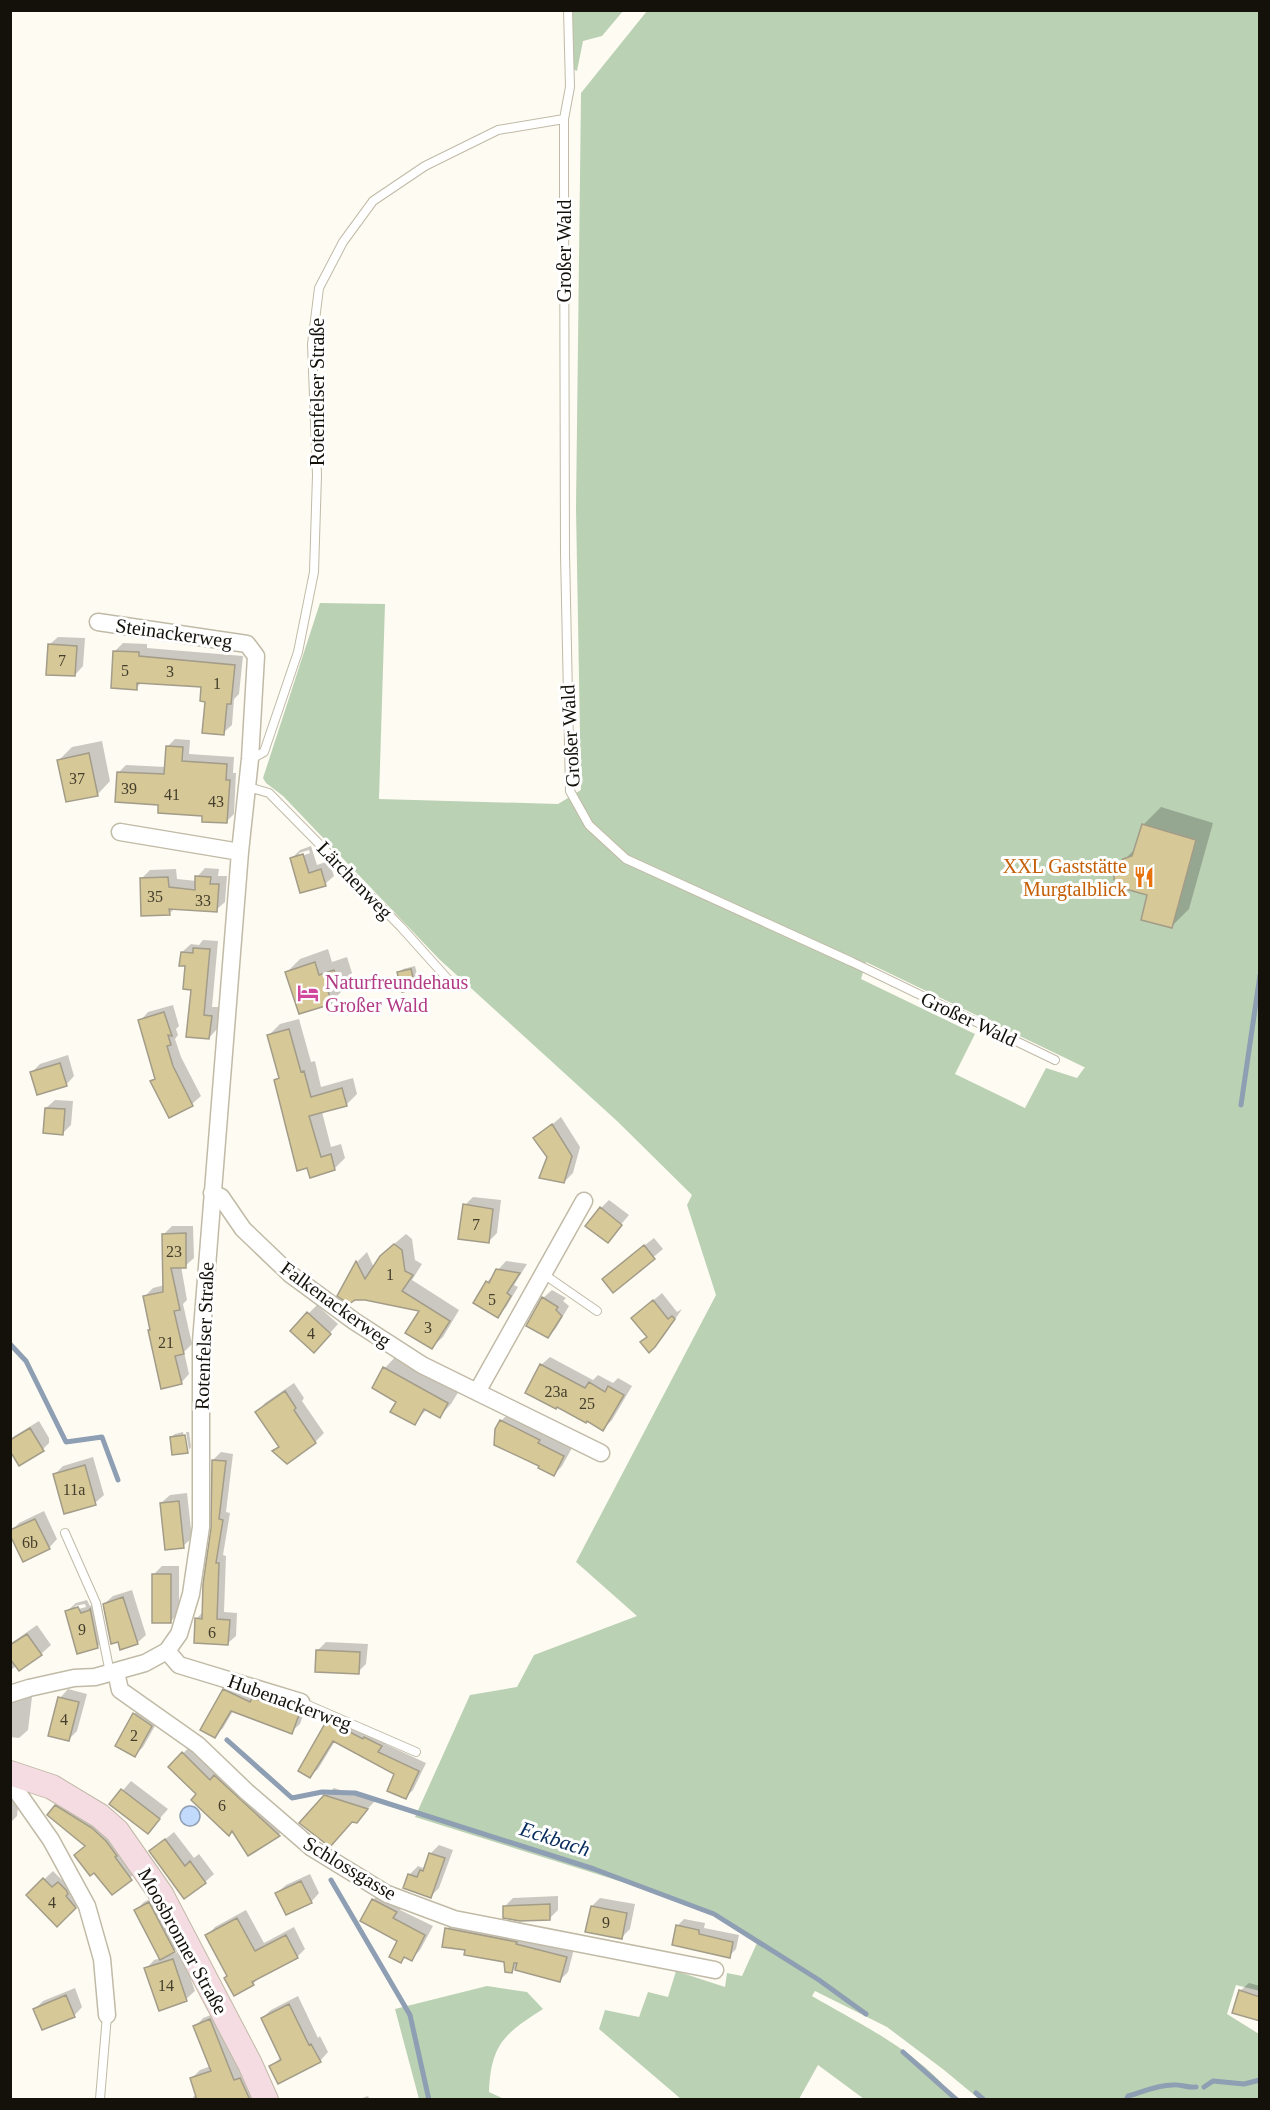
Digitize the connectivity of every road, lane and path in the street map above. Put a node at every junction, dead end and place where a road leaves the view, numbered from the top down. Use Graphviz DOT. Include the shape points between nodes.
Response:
graph roads {
  1 [pos="568,10"];
  2 [pos="564,119"];
  3 [pos="98,622"];
  4 [pos="250,759"];
  5 [pos="248,787"];
  6 [pos="120,832"];
  7 [pos="240,852"];
  8 [pos="454,986"];
  9 [pos="1055,1060"];
  10 [pos="212,1193"];
  11 [pos="584,1201"];
  12 [pos="542,1273"];
  13 [pos="597,1311"];
  14 [pos="477,1392"];
  15 [pos="601,1453"];
  16 [pos="65,1533"];
  17 [pos="167,1651"];
  18 [pos="113,1672"];
  19 [pos="10,1694"];
  20 [pos="301,1702"];
  21 [pos="416,1752"];
  22 [pos="12,1774"];
  23 [pos="715,1970"];
  24 [pos="107,2015"];
  25 [pos="100,2099"];
  26 [pos="266,2100"];
  1 -- 2 [label="lane" via="570,87"];
  2 -- 4 [label="lane, Rotenfelser Straße" via="498,130 425,166 373,201 343,242 319,288 312,344 317,475 314,573 298,652 264,752"];
  2 -- 9 [label="lane, Großer Wald" via="570,791 589,825 626,859"];
  3 -- 4 [label="street, Steinackerweg" via="247,644 256,656"];
  4 -- 5 [label="street, Steinackerweg"];
  5 -- 7 [label="street, Rotenfelser Straße"];
  5 -- 8 [label="lane, Lärchenweg" via="269,792"];
  6 -- 7 [label="street"];
  7 -- 10 [label="street, Rotenfelser Straße"];
  10 -- 14 [label="street, Falkenackerweg" via="221,1197 243,1229 290,1274 422,1365"];
  10 -- 17 [label="street, Rotenfelser Straße" via="201,1342 201,1527 191,1594 179,1634"];
  11 -- 12 [label="street"];
  12 -- 13 [label="lane"];
  12 -- 14 [label="street"];
  14 -- 15 [label="street, Falkenackerweg"];
  16 -- 18 [label="lane" via="96,1603"];
  17 -- 18 [label="street" via="145,1664"];
  17 -- 20 [label="street, Hubenackerweg" via="179,1665"];
  18 -- 19 [label="street"];
  18 -- 23 [label="street, Schlossgasse" via="120,1690 198,1745 312,1848 387,1894 454,1919"];
  20 -- 21 [label="lane, Hubenackerweg"];
  22 -- 24 [label="street" via="16,1790 51,1840 87,1906 102,1959"];
  22 -- 26 [label="main road, Moosbronner Straße" via="52,1787 117,1831 161,1894"];
  24 -- 25 [label="lane"];
}
